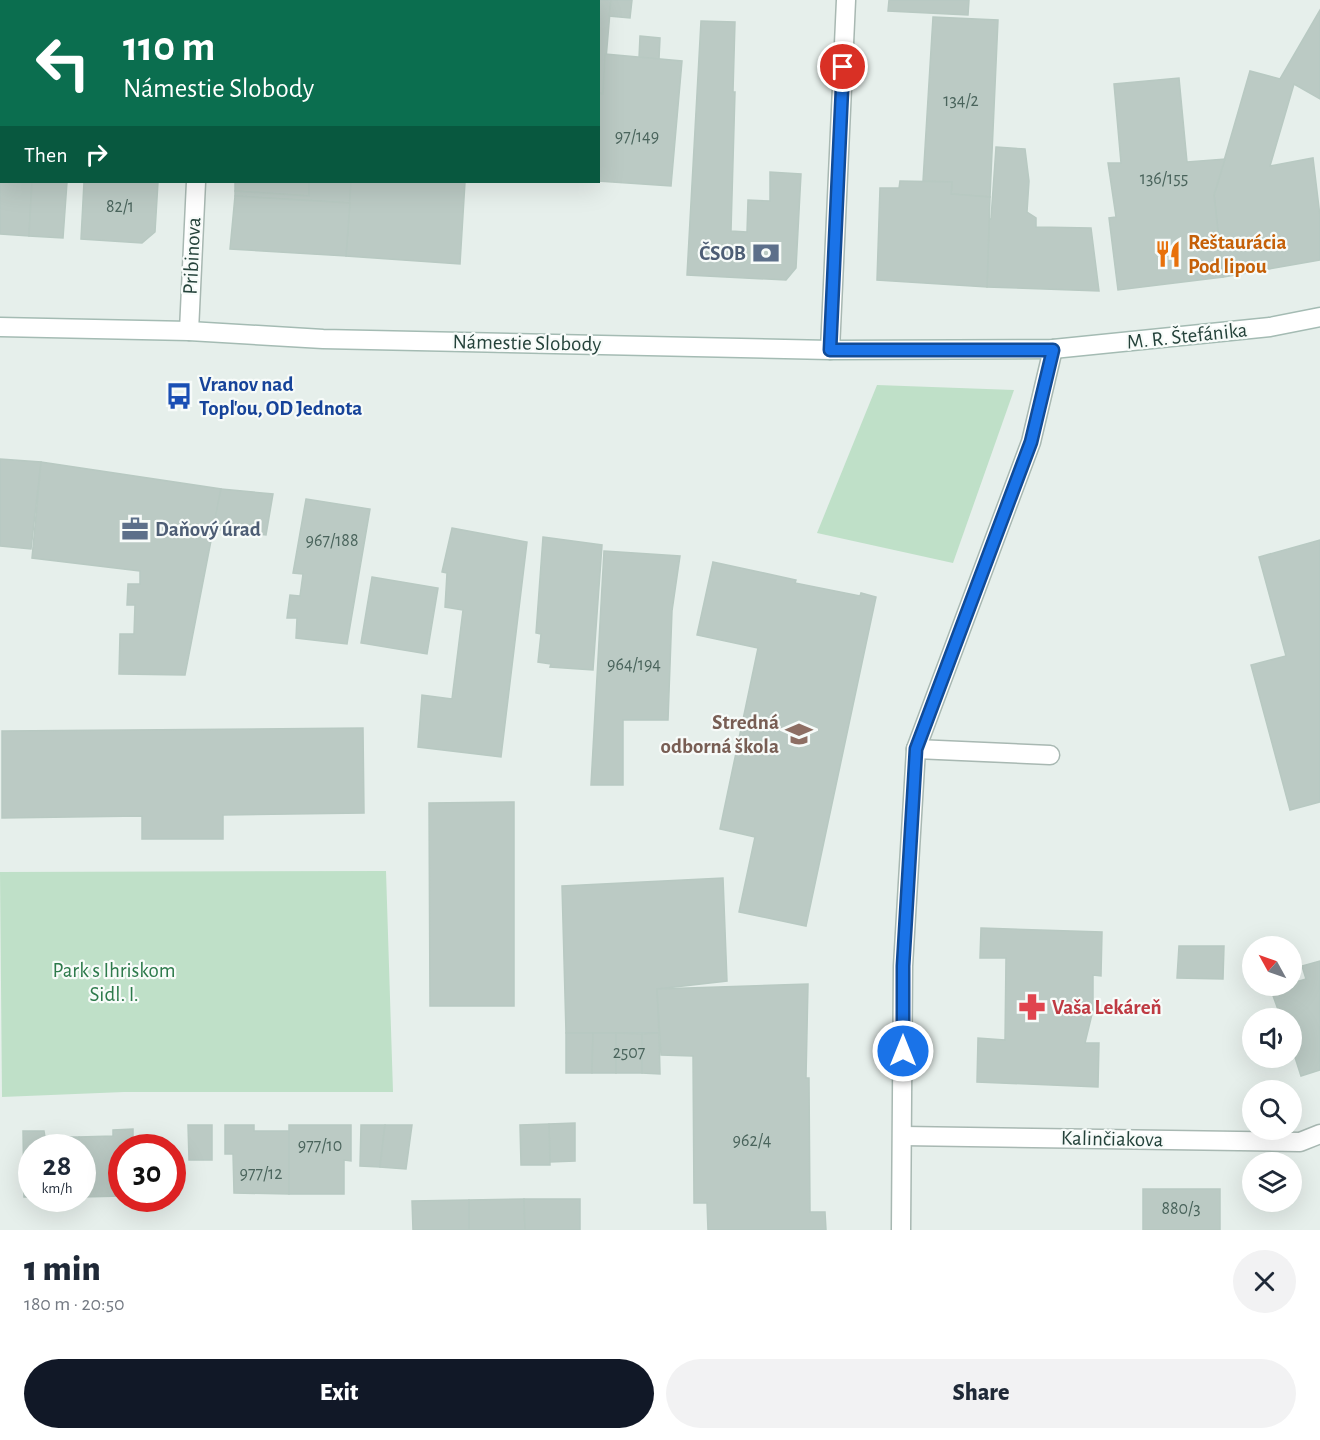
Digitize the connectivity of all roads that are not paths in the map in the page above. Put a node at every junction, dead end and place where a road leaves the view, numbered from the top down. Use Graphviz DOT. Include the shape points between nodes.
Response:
graph roads {
  1 [pos="846,0"];
  2 [pos="196,183"];
  3 [pos="1320,317"];
  4 [pos="0,327"];
  5 [pos="189,331"];
  6 [pos="830,350"];
  7 [pos="1053,350"];
  8 [pos="916,749"];
  9 [pos="1050,755"];
  10 [pos="1320,1134"];
  11 [pos="903,1136"];
  12 [pos="901,1230"];
  1 -- 6 [label="street"];
  2 -- 5 [label="street, Pribinova"];
  3 -- 7 [label="street, M. R. Štefánika" via="1270,327"];
  4 -- 5 [label="street, Námestie Slobody"];
  5 -- 6 [label="street, Námestie Slobody" via="323,339"];
  6 -- 7 [label="street, Námestie Slobody"];
  7 -- 8 [label="street" via="1031,442"];
  8 -- 9 [label="street"];
  8 -- 11 [label="street" via="903,966"];
  10 -- 11 [label="street, Kalinčiakova" via="1300,1142"];
  11 -- 12 [label="street"];
}
